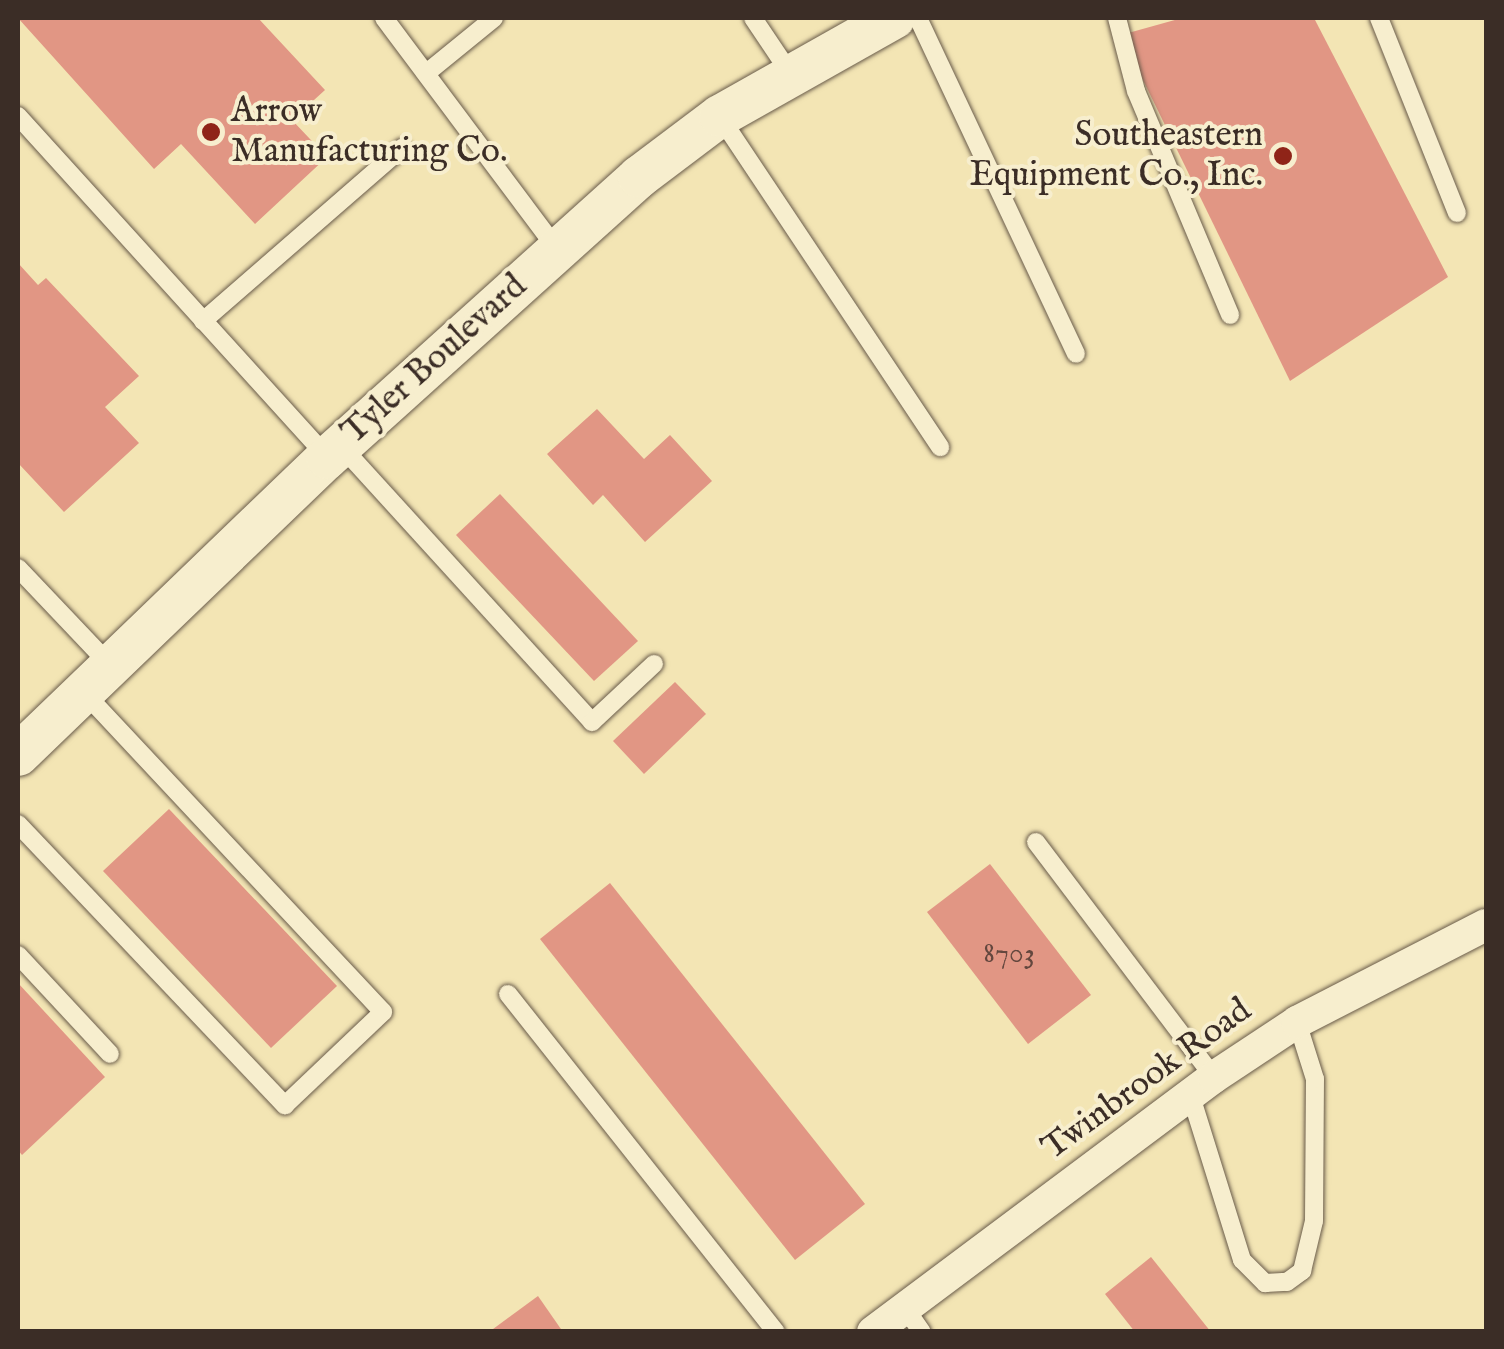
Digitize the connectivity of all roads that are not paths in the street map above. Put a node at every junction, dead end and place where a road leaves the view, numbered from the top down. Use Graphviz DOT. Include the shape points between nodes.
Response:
graph roads {
  1 [pos="384,18"];
  2 [pos="494,18"];
  3 [pos="753,18"];
  4 [pos="894,18"];
  5 [pos="918,18"];
  6 [pos="1118,18"];
  7 [pos="1379,18"];
  8 [pos="429,71"];
  9 [pos="790,73"];
  10 [pos="18,116"];
  11 [pos="720,116"];
  12 [pos="402,148"];
  13 [pos="1456,213"];
  14 [pos="556,249"];
  15 [pos="1230,315"];
  16 [pos="203,321"];
  17 [pos="1076,354"];
  18 [pos="940,448"];
  19 [pos="334,452"];
  20 [pos="18,568"];
  21 [pos="654,664"];
  22 [pos="98,680"];
  23 [pos="18,755"];
  24 [pos="18,824"];
  25 [pos="1036,842"];
  26 [pos="1486,925"];
  27 [pos="18,955"];
  28 [pos="508,994"];
  29 [pos="1297,1022"];
  30 [pos="110,1054"];
  31 [pos="1202,1085"];
  32 [pos="913,1320"];
  33 [pos="776,1332"];
  34 [pos="873,1332"];
  1 -- 8 [label="lane"];
  2 -- 8 [label="lane"];
  3 -- 9 [label="lane"];
  4 -- 9 [label="street, Tyler Boulevard"];
  5 -- 17 [label="lane"];
  6 -- 15 [label="lane" via="1136,91"];
  7 -- 13 [label="lane"];
  8 -- 14 [label="lane"];
  9 -- 11 [label="street, Tyler Boulevard"];
  10 -- 16 [label="lane"];
  11 -- 14 [label="street, Tyler Boulevard"];
  11 -- 18 [label="lane"];
  12 -- 16 [label="lane"];
  14 -- 19 [label="street, Tyler Boulevard"];
  16 -- 19 [label="lane"];
  19 -- 21 [label="lane" via="592,722"];
  19 -- 22 [label="street, Tyler Boulevard"];
  20 -- 22 [label="lane"];
  22 -- 23 [label="street, Tyler Boulevard"];
  22 -- 24 [label="lane" via="383,1012 284,1105"];
  25 -- 31 [label="lane"];
  26 -- 29 [label="street, Twinbrook Road"];
  27 -- 30 [label="lane"];
  28 -- 33 [label="lane"];
  29 -- 31 [label="street, Twinbrook Road"];
  29 -- 31 [label="lane" via="1315,1079 1314,1221 1302,1270 1287,1282 1265,1284 1242,1260"];
  31 -- 32 [label="street, Twinbrook Road"];
  32 -- 34 [label="street, Twinbrook Road"];
}
